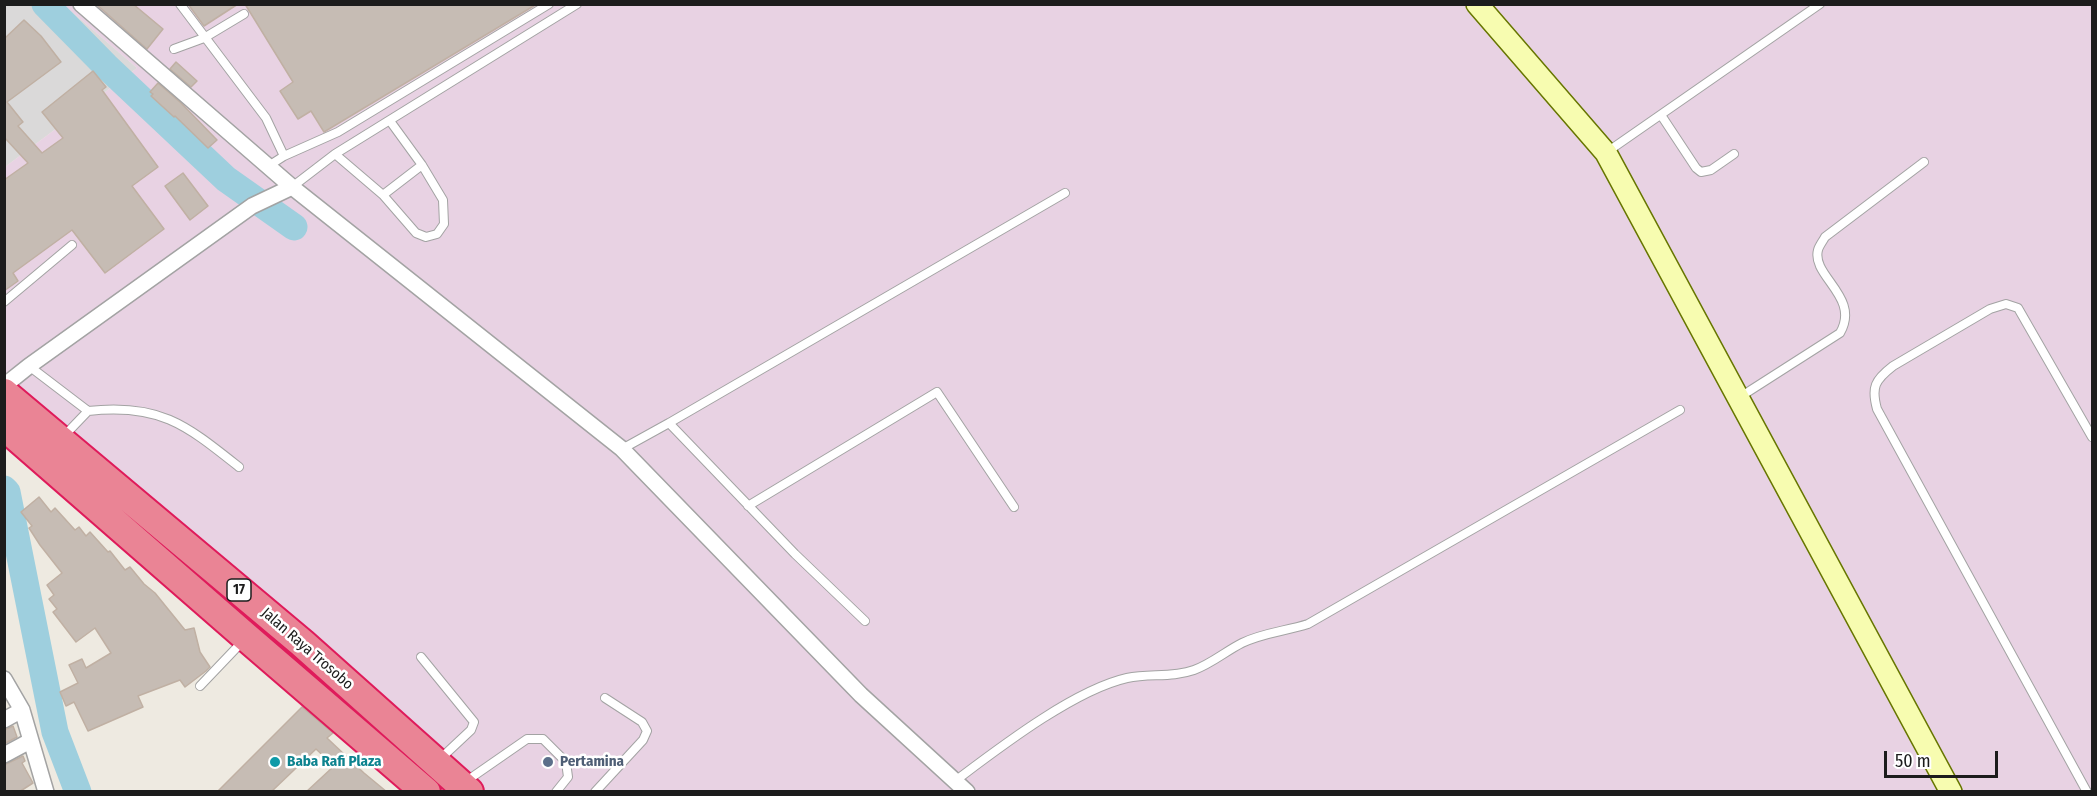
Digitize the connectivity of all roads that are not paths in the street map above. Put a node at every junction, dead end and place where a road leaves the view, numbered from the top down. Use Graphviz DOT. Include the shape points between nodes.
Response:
graph roads {
  1 [pos="81,4"];
  2 [pos="180,4"];
  3 [pos="549,4"];
  4 [pos="577,4"];
  5 [pos="1477,4"];
  6 [pos="1820,4"];
  7 [pos="244,14"];
  8 [pos="204,38"];
  9 [pos="174,49"];
  10 [pos="1661,116"];
  11 [pos="390,121"];
  12 [pos="1606,153"];
  13 [pos="335,154"];
  14 [pos="1734,154"];
  15 [pos="284,156"];
  16 [pos="1924,162"];
  17 [pos="422,165"];
  18 [pos="267,167"];
  19 [pos="292,187"];
  20 [pos="1065,193"];
  21 [pos="383,195"];
  22 [pos="72,245"];
  23 [pos="4,302"];
  24 [pos="29,366"];
  25 [pos="4,386"];
  26 [pos="4,393"];
  27 [pos="1739,398"];
  28 [pos="1680,410"];
  29 [pos="88,411"];
  30 [pos="669,423"];
  31 [pos="4,426"];
  32 [pos="2092,437"];
  33 [pos="60,440"];
  34 [pos="622,449"];
  35 [pos="239,467"];
  36 [pos="748,506"];
  37 [pos="1014,507"];
  38 [pos="865,621"];
  39 [pos="246,637"];
  40 [pos="311,652"];
  41 [pos="421,657"];
  42 [pos="292,676"];
  43 [pos="4,679"];
  44 [pos="200,686"];
  45 [pos="604,698"];
  46 [pos="22,710"];
  47 [pos="4,720"];
  48 [pos="30,741"];
  49 [pos="4,755"];
  50 [pos="437,762"];
  51 [pos="955,781"];
  52 [pos="465,788"];
  53 [pos="46,792"];
  54 [pos="426,792"];
  55 [pos="556,792"];
  56 [pos="595,792"];
  57 [pos="967,792"];
  58 [pos="1951,792"];
  59 [pos="2087,792"];
  1 -- 18 [label="street"];
  2 -- 8 [label="lane"];
  3 -- 15 [label="lane" via="338,132"];
  4 -- 11 [label="lane"];
  5 -- 12 [label="street"];
  6 -- 10 [label="lane"];
  7 -- 8 [label="lane"];
  8 -- 9 [label="lane"];
  8 -- 15 [label="lane" via="266,118"];
  10 -- 12 [label="lane"];
  10 -- 14 [label="lane" via="1701,172 1711,170"];
  11 -- 13 [label="lane"];
  11 -- 17 [label="lane"];
  12 -- 27 [label="street"];
  13 -- 19 [label="lane"];
  13 -- 21 [label="lane"];
  15 -- 18 [label="lane"];
  16 -- 27 [label="lane" via="1825,237 1818,249 1818,260 1844,305 1846,322 1840,333"];
  17 -- 21 [label="lane"];
  17 -- 21 [label="lane" via="443,200 444,224 437,234 426,237 416,233"];
  18 -- 19 [label="street"];
  19 -- 24 [label="street" via="252,206"];
  19 -- 34 [label="street"];
  20 -- 30 [label="lane"];
  22 -- 23 [label="lane"];
  24 -- 25 [label="street"];
  24 -- 29 [label="lane"];
  26 -- 33 [label="highway, Jalan Raya Trosobo / 17"];
  27 -- 58 [label="street"];
  28 -- 51 [label="lane" via="1308,624 1258,636 1176,676 1127,678 1101,687 1053,712"];
  29 -- 33 [label="lane"];
  29 -- 35 [label="lane" via="128,409 166,417 193,431"];
  30 -- 34 [label="lane"];
  30 -- 36 [label="lane"];
  31 -- 39 [label="highway, Jalan Raya Trosobo / 17"];
  32 -- 59 [label="lane" via="2018,308 2006,304 1990,309 1893,366 1880,376 1873,392 1877,409"];
  33 -- 40 [label="highway, Jalan Raya Trosobo / 17"];
  34 -- 51 [label="street" via="861,695"];
  36 -- 37 [label="lane" via="937,392"];
  36 -- 38 [label="lane"];
  39 -- 42 [label="highway, Jalan Raya Trosobo / 17"];
  39 -- 44 [label="lane"];
  40 -- 42 [label="highway" via="298,656 292,664"];
  40 -- 50 [label="highway, Jalan Raya Trosobo / 17"];
  41 -- 50 [label="lane" via="474,722 471,730"];
  42 -- 54 [label="highway, Jalan Raya Trosobo / 17"];
  43 -- 46 [label="street"];
  45 -- 56 [label="lane" via="642,722 647,731"];
  46 -- 47 [label="street"];
  46 -- 48 [label="street"];
  48 -- 49 [label="street"];
  48 -- 53 [label="street"];
  50 -- 52 [label="highway, Jalan Raya Trosobo / 17"];
  51 -- 57 [label="street"];
  52 -- 55 [label="lane" via="527,739 543,739 566,762 568,777"];
}
